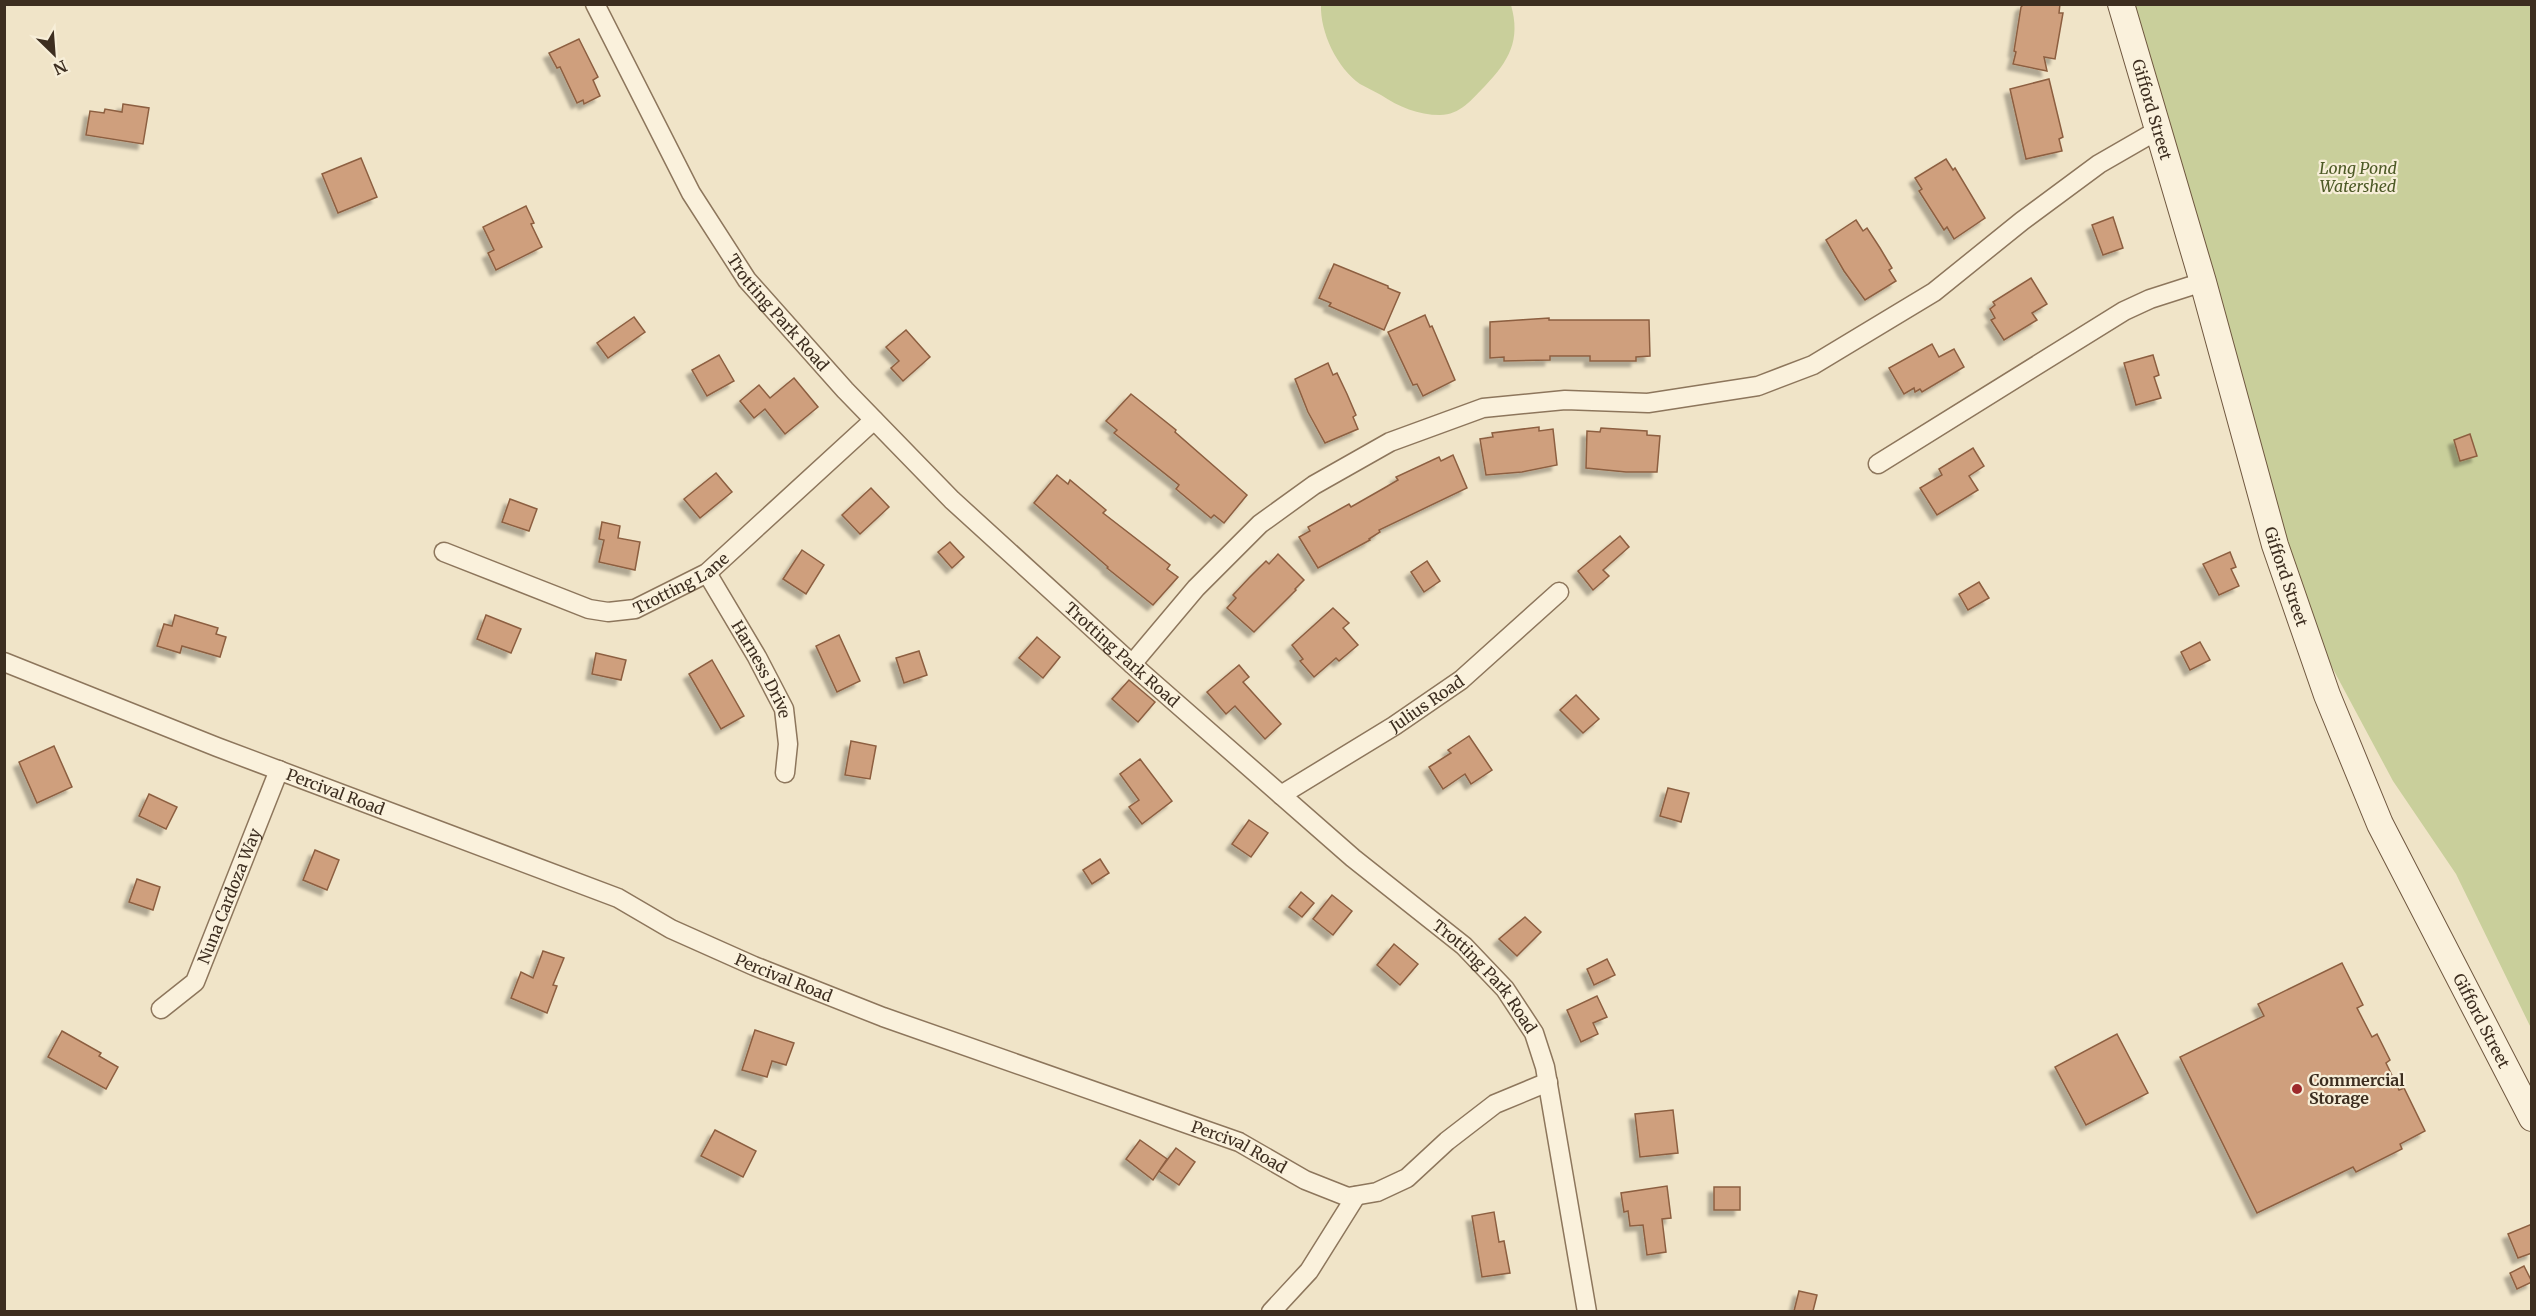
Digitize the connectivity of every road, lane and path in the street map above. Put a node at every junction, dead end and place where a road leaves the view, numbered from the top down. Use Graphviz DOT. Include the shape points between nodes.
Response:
graph roads {
  1 [pos="595,4"];
  2 [pos="2121,4"];
  3 [pos="2158,129"];
  4 [pos="2203,282"];
  5 [pos="874,420"];
  6 [pos="1878,464"];
  7 [pos="444,552"];
  8 [pos="707,573"];
  9 [pos="1559,592"];
  10 [pos="4,662"];
  11 [pos="1132,664"];
  12 [pos="279,770"];
  13 [pos="785,773"];
  14 [pos="1281,795"];
  15 [pos="161,1009"];
  16 [pos="1548,1082"];
  17 [pos="2532,1119"];
  18 [pos="1356,1196"];
  19 [pos="1271,1311"];
  20 [pos="1587,1311"];
  1 -- 5 [label="street, Trotting Park Road" via="691,193 747,280"];
  2 -- 3 [label="main road, Gifford Street"];
  3 -- 4 [label="main road, Gifford Street"];
  3 -- 11 [label="street" via="2099,164 1934,292 1813,365 1758,386 1648,403 1565,400 1483,408 1390,442 1314,485 1260,524 1196,588"];
  4 -- 6 [label="street" via="2124,311"];
  4 -- 17 [label="main road, Gifford Street" via="2275,545 2341,730 2397,861"];
  5 -- 8 [label="street, Trotting Lane"];
  5 -- 11 [label="street, Trotting Park Road" via="952,500"];
  7 -- 8 [label="street, Trotting Lane" via="589,609 608,612 635,609"];
  8 -- 13 [label="street, Harness Drive" via="784,709 788,744"];
  9 -- 14 [label="street, Julius Road" via="1461,680"];
  10 -- 12 [label="street, Percival Road"];
  11 -- 14 [label="street, Trotting Park Road"];
  12 -- 15 [label="street, Nuna Cardoza Way" via="195,982"];
  12 -- 18 [label="street, Percival Road" via="618,898 671,929 754,966 883,1017 1239,1142 1305,1180 1348,1197"];
  14 -- 16 [label="street, Trotting Park Road" via="1464,946 1505,988 1534,1033"];
  16 -- 18 [label="street, Percival Road" via="1495,1104 1407,1178 1377,1192"];
  16 -- 20 [label="street, Trotting Park Road"];
  18 -- 19 [label="street" via="1309,1271"];
}
